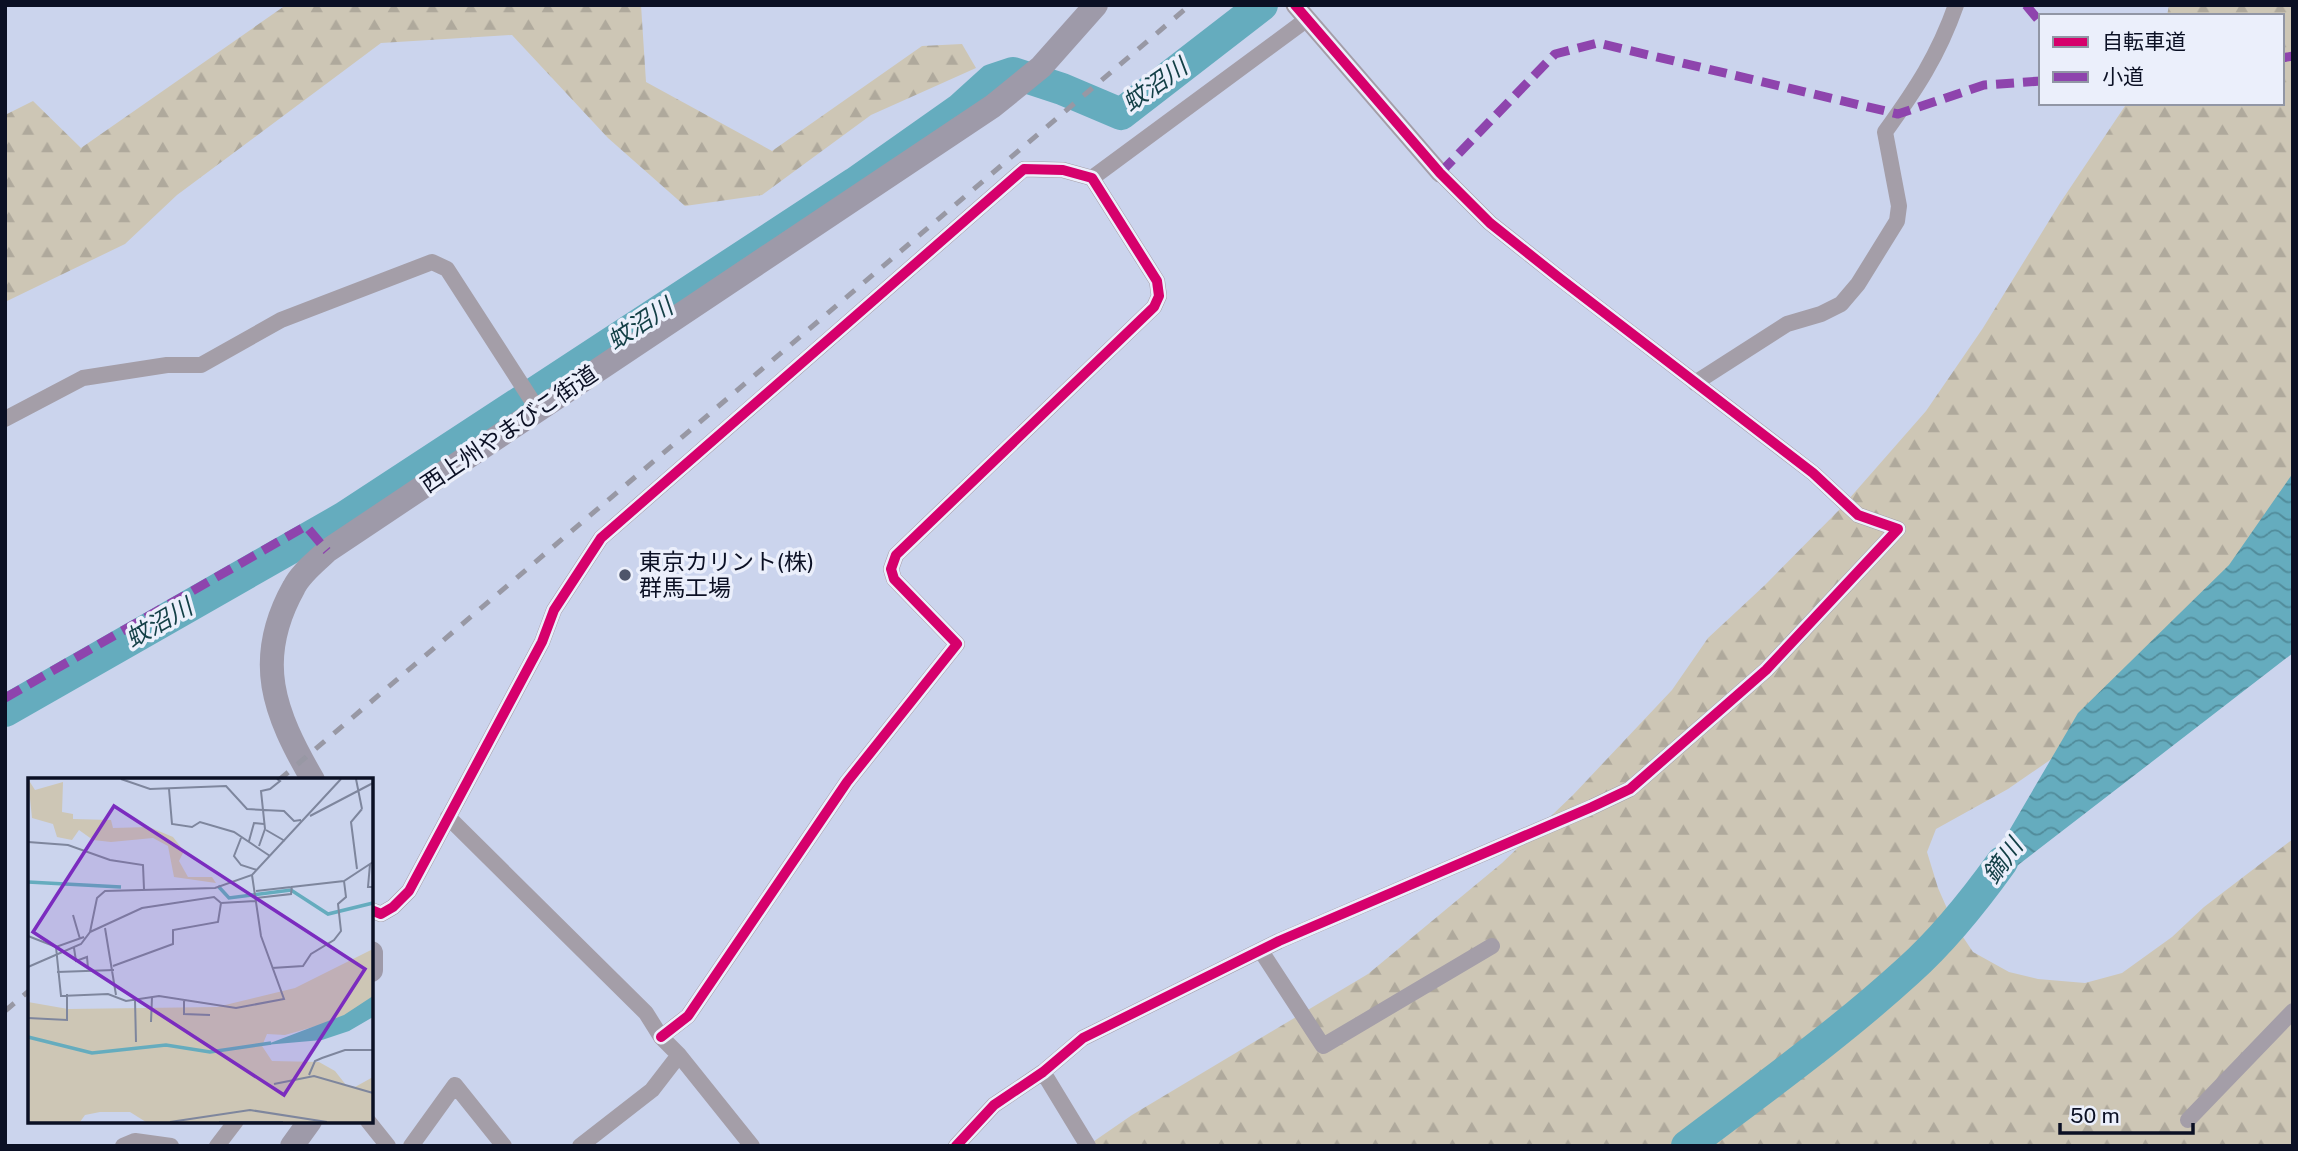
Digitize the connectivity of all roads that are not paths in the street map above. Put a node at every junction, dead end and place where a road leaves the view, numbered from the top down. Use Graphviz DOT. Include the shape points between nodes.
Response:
graph roads {
  1 [pos="1096,5"];
  2 [pos="1956,5"];
  3 [pos="1301,12"];
  4 [pos="1440,173"];
  5 [pos="1091,178"];
  6 [pos="1695,383"];
  7 [pos="535,406"];
  8 [pos="5,419"];
  9 [pos="312,778"];
  10 [pos="448,817"];
  11 [pos="373,911"];
  12 [pos="1492,946"];
  13 [pos="1261,951"];
  14 [pos="2293,1011"];
  15 [pos="661,1037"];
  16 [pos="680,1055"];
  17 [pos="1043,1072"];
  18 [pos="2188,1119"];
  19 [pos="234,1123"];
  20 [pos="309,1123"];
  21 [pos="370,1123"];
  22 [pos="123,1146"];
  23 [pos="171,1146"];
  24 [pos="217,1146"];
  25 [pos="292,1146"];
  26 [pos="388,1146"];
  27 [pos="411,1146"];
  28 [pos="504,1146"];
  29 [pos="580,1146"];
  30 [pos="752,1146"];
  31 [pos="956,1146"];
  32 [pos="1088,1146"];
  1 -- 7 [label="highway, 西上州やまびこ街道" via="1041,66 993,106"];
  2 -- 6 [label="street" via="1924,77 1885,132 1899,206 1897,221 1857,284 1841,304 1787,324"];
  3 -- 4 [label="street"];
  3 -- 5 [label="street"];
  4 -- 6 [label="street" via="1490,223"];
  5 -- 10 [label="street" via="1063,170 1024,169 601,538 554,611 542,642"];
  5 -- 15 [label="street" via="1157,281 1159,296 1154,307 896,555 891,569 894,579 957,644 847,782 688,1016"];
  6 -- 13 [label="street" via="1812,473 1858,515 1898,529 1766,670 1630,789"];
  7 -- 8 [label="street" via="447,269 432,262 281,320 201,365 167,365 83,378"];
  7 -- 9 [label="highway, 西上州やまびこ街道" via="327,551 295,584 277,626 270,665 278,712"];
  10 -- 11 [label="street" via="409,891 381,914"];
  10 -- 15 [label="street" via="646,1013"];
  12 -- 13 [label="street" via="1323,1046"];
  13 -- 17 [label="street" via="1083,1038"];
  14 -- 18 [label="street"];
  15 -- 16 [label="street"];
  16 -- 29 [label="street" via="652,1090"];
  16 -- 30 [label="street"];
  17 -- 31 [label="street" via="995,1105"];
  17 -- 32 [label="street"];
  19 -- 24 [label="street"];
  20 -- 25 [label="highway"];
  21 -- 26 [label="street"];
  22 -- 23 [label="street" via="135,1141"];
  27 -- 28 [label="street" via="455,1085"];
}
